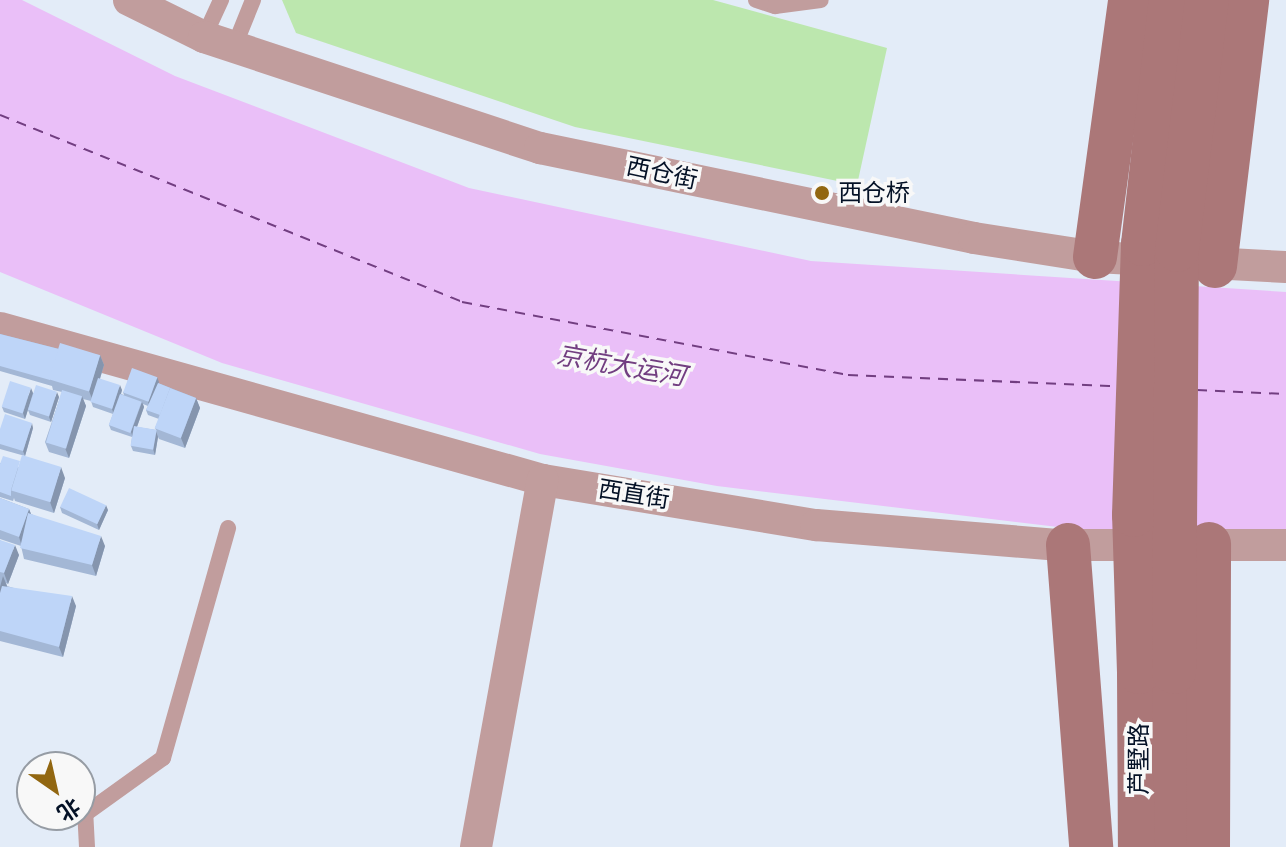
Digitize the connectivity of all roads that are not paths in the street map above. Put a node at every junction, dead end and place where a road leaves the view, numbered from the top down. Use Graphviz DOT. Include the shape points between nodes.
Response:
graph roads {
  1 [pos="129,0"];
  2 [pos="221,0"];
  3 [pos="253,0"];
  4 [pos="756,0"];
  5 [pos="821,0"];
  6 [pos="1130,0"];
  7 [pos="1171,0"];
  8 [pos="1207,0"];
  9 [pos="1247,0"];
  10 [pos="204,37"];
  11 [pos="234,47"];
  12 [pos="1095,257"];
  13 [pos="1215,266"];
  14 [pos="1286,267"];
  15 [pos="0,328"];
  16 [pos="543,480"];
  17 [pos="228,528"];
  18 [pos="1209,544"];
  19 [pos="1068,545"];
  20 [pos="1286,545"];
  21 [pos="1156,672"];
  22 [pos="87,847"];
  23 [pos="476,847"];
  24 [pos="1091,847"];
  25 [pos="1140,847"];
  26 [pos="1177,847"];
  27 [pos="1208,847"];
  1 -- 10 [label="street, 西仓街"];
  2 -- 10 [label="lane"];
  3 -- 11 [label="lane"];
  4 -- 5 [label="lane" via="775,6"];
  6 -- 12 [label="main road"];
  7 -- 21 [label="main road, bridge" via="1143,244 1134,515"];
  8 -- 21 [label="main road, bridge" via="1177,250"];
  9 -- 13 [label="main road"];
  10 -- 11 [label="street, 西仓街"];
  11 -- 12 [label="street, 西仓街" via="540,148"];
  12 -- 13 [label="street, 西仓街"];
  13 -- 14 [label="street, 西仓街"];
  15 -- 16 [label="street, 西直街"];
  16 -- 19 [label="street, 西直街" via="816,525"];
  16 -- 23 [label="street"];
  17 -- 22 [label="lane" via="163,758 85,814"];
  18 -- 19 [label="street, 西直街"];
  18 -- 20 [label="street, 西直街"];
  18 -- 27 [label="main road"];
  19 -- 24 [label="main road"];
  21 -- 25 [label="main road, 芦墅路"];
  21 -- 26 [label="main road, 芦墅路"];
}
